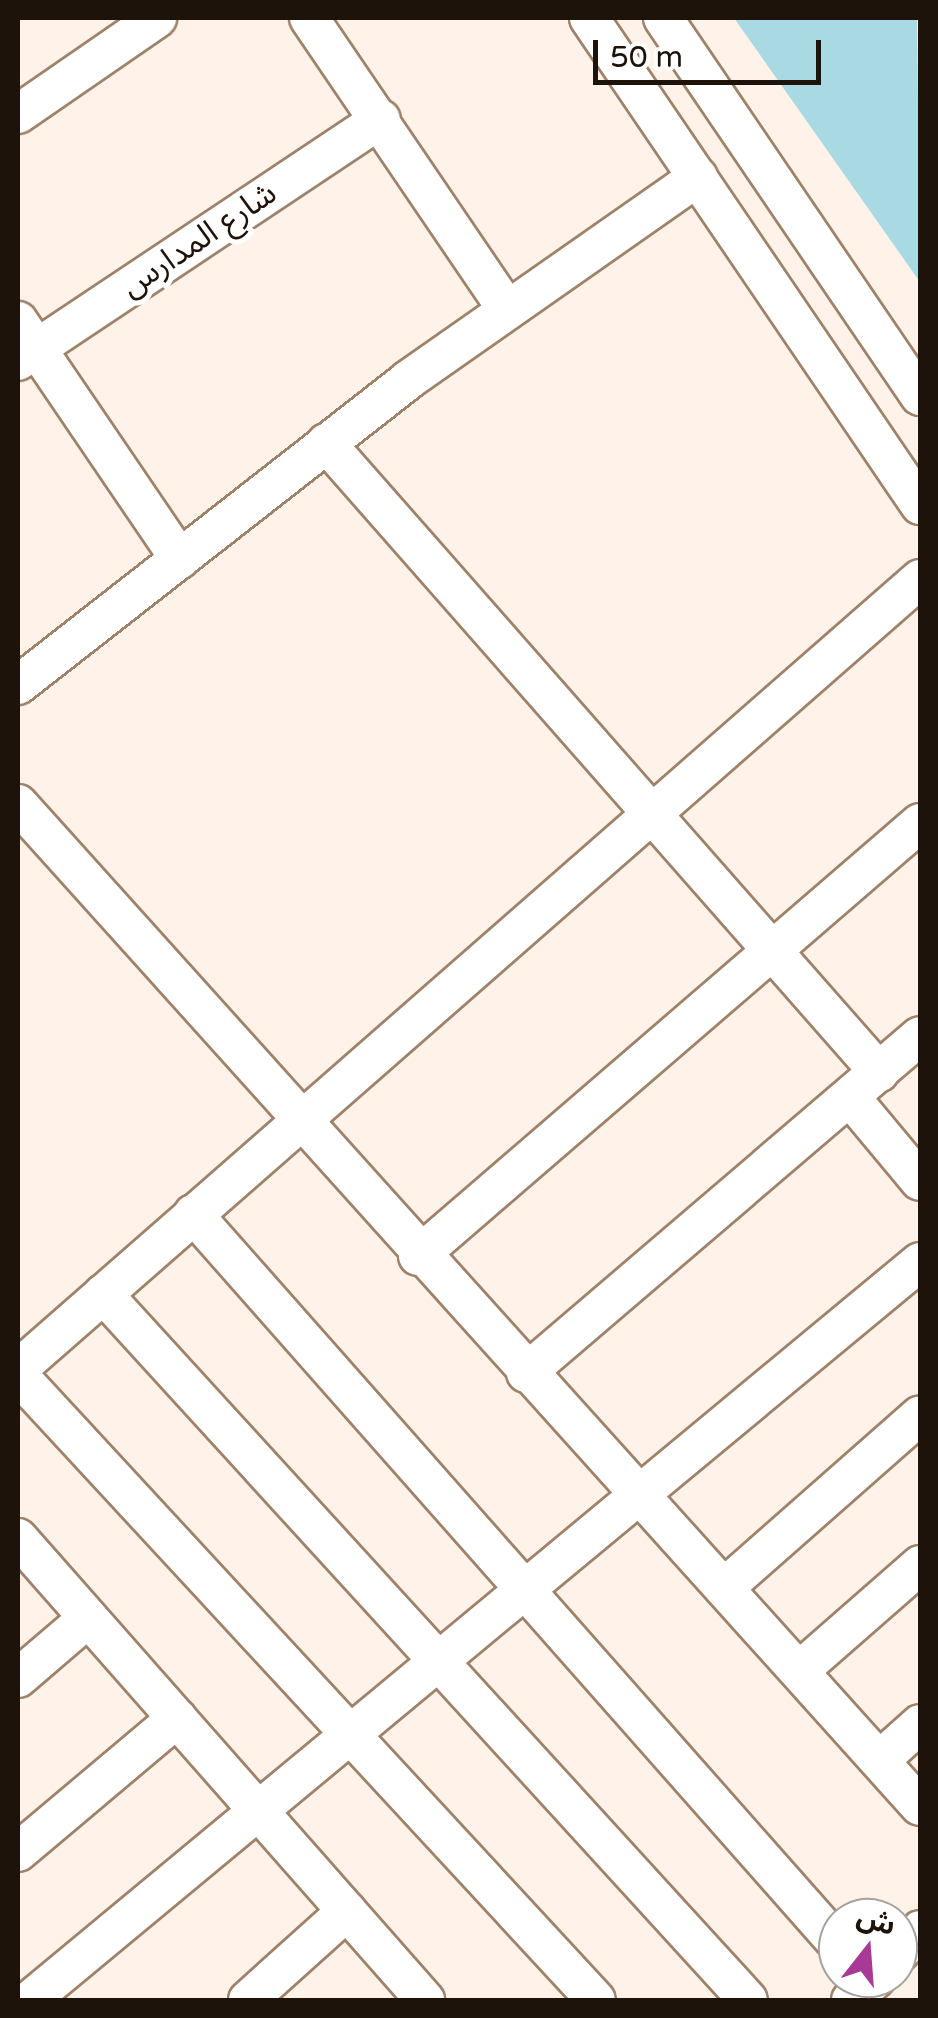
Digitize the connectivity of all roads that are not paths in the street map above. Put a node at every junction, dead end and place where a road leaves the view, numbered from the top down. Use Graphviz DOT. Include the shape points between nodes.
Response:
graph roads {
  1 [pos="157,18"];
  2 [pos="309,18"];
  3 [pos="589,18"];
  4 [pos="663,18"];
  5 [pos="18,114"];
  6 [pos="381,118"];
  7 [pos="698,178"];
  8 [pos="507,309"];
  9 [pos="24,344"];
  10 [pos="920,396"];
  11 [pos="326,442"];
  12 [pos="920,506"];
  13 [pos="180,560"];
  14 [pos="920,579"];
  15 [pos="18,685"];
  16 [pos="18,804"];
  17 [pos="655,818"];
  18 [pos="920,823"];
  19 [pos="774,953"];
  20 [pos="918,1044"];
  21 [pos="879,1072"];
  22 [pos="850,1097"];
  23 [pos="296,1123"];
  24 [pos="920,1181"];
  25 [pos="193,1214"];
  26 [pos="418,1256"];
  27 [pos="920,1262"];
  28 [pos="103,1294"];
  29 [pos="18,1372"];
  30 [pos="526,1373"];
  31 [pos="920,1415"];
  32 [pos="638,1496"];
  33 [pos="19,1544"];
  34 [pos="920,1565"];
  35 [pos="724,1588"];
  36 [pos="522,1592"];
  37 [pos="88,1618"];
  38 [pos="434,1665"];
  39 [pos="799,1670"];
  40 [pos="18,1678"];
  41 [pos="177,1718"];
  42 [pos="920,1724"];
  43 [pos="348,1737"];
  44 [pos="881,1759"];
  45 [pos="920,1806"];
  46 [pos="258,1811"];
  47 [pos="18,1852"];
  48 [pos="347,1911"];
  49 [pos="818,1922"];
  50 [pos="415,1997"];
  51 [pos="30,2000"];
  52 [pos="248,2000"];
  53 [pos="596,2000"];
  54 [pos="748,2000"];
  1 -- 5 [label="street"];
  2 -- 6 [label="street"];
  3 -- 7 [label="street"];
  4 -- 10 [label="street"];
  6 -- 8 [label="street"];
  6 -- 9 [label="street, شارع المدارس"];
  7 -- 8 [label="street"];
  7 -- 12 [label="street"];
  8 -- 11 [label="street"];
  9 -- 13 [label="street"];
  11 -- 13 [label="street"];
  11 -- 17 [label="street"];
  13 -- 15 [label="street"];
  14 -- 17 [label="street"];
  16 -- 23 [label="street"];
  17 -- 19 [label="street"];
  17 -- 23 [label="street"];
  18 -- 19 [label="street"];
  19 -- 21 [label="street"];
  19 -- 26 [label="street"];
  20 -- 21 [label="street"];
  21 -- 22 [label="street"];
  22 -- 24 [label="street"];
  22 -- 30 [label="street"];
  23 -- 25 [label="street"];
  23 -- 26 [label="street"];
  25 -- 28 [label="street"];
  25 -- 36 [label="street"];
  26 -- 30 [label="street"];
  27 -- 32 [label="street"];
  28 -- 29 [label="street"];
  28 -- 38 [label="street"];
  29 -- 43 [label="street"];
  30 -- 32 [label="street"];
  31 -- 35 [label="street"];
  32 -- 35 [label="street"];
  32 -- 36 [label="street"];
  33 -- 37 [label="street"];
  34 -- 39 [label="street"];
  35 -- 39 [label="street"];
  36 -- 38 [label="street"];
  36 -- 49 [label="street"];
  37 -- 40 [label="street"];
  37 -- 41 [label="street"];
  38 -- 43 [label="street"];
  38 -- 54 [label="street"];
  39 -- 44 [label="street"];
  41 -- 46 [label="street"];
  41 -- 47 [label="street"];
  42 -- 44 [label="street"];
  43 -- 46 [label="street"];
  43 -- 53 [label="street"];
  44 -- 45 [label="street"];
  46 -- 48 [label="street"];
  46 -- 51 [label="street"];
  48 -- 50 [label="street"];
  48 -- 52 [label="street"];
}
